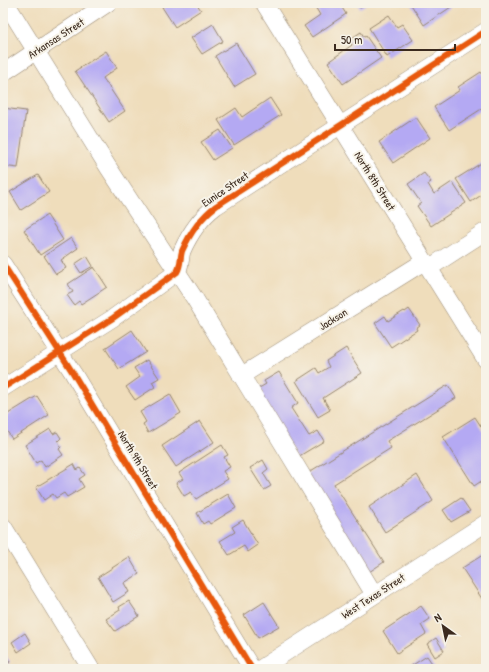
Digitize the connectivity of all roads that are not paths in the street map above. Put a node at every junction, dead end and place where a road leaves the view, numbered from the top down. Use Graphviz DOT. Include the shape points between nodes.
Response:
graph roads {
  1 [pos="6,3"];
  2 [pos="108,3"];
  3 [pos="264,3"];
  4 [pos="486,31"];
  5 [pos="36,51"];
  6 [pos="3,72"];
  7 [pos="341,126"];
  8 [pos="486,231"];
  9 [pos="3,264"];
  10 [pos="427,264"];
  11 [pos="177,272"];
  12 [pos="60,352"];
  13 [pos="484,352"];
  14 [pos="241,376"];
  15 [pos="3,388"];
  16 [pos="486,523"];
  17 [pos="3,526"];
  18 [pos="374,594"];
  19 [pos="91,669"];
  20 [pos="252,669"];
  21 [pos="260,669"];
  1 -- 5 [label="street"];
  2 -- 5 [label="street, Arkansas Street"];
  3 -- 7 [label="street, North 8th Street"];
  4 -- 7 [label="street, Eunice Street"];
  5 -- 6 [label="street, Arkansas Street"];
  5 -- 11 [label="street"];
  7 -- 10 [label="street, North 8th Street"];
  7 -- 11 [label="street, Eunice Street" via="230,196 198,221 182,252"];
  8 -- 10 [label="street, Jackson"];
  9 -- 12 [label="street, North 9th Street"];
  10 -- 13 [label="street, North 8th Street"];
  10 -- 14 [label="street, Jackson"];
  11 -- 12 [label="street" via="130,307"];
  11 -- 14 [label="street"];
  12 -- 15 [label="street"];
  12 -- 20 [label="street, North 9th Street"];
  14 -- 18 [label="street"];
  16 -- 18 [label="street, West Texas Street"];
  17 -- 19 [label="street"];
  18 -- 21 [label="street, West Texas Street"];
}
